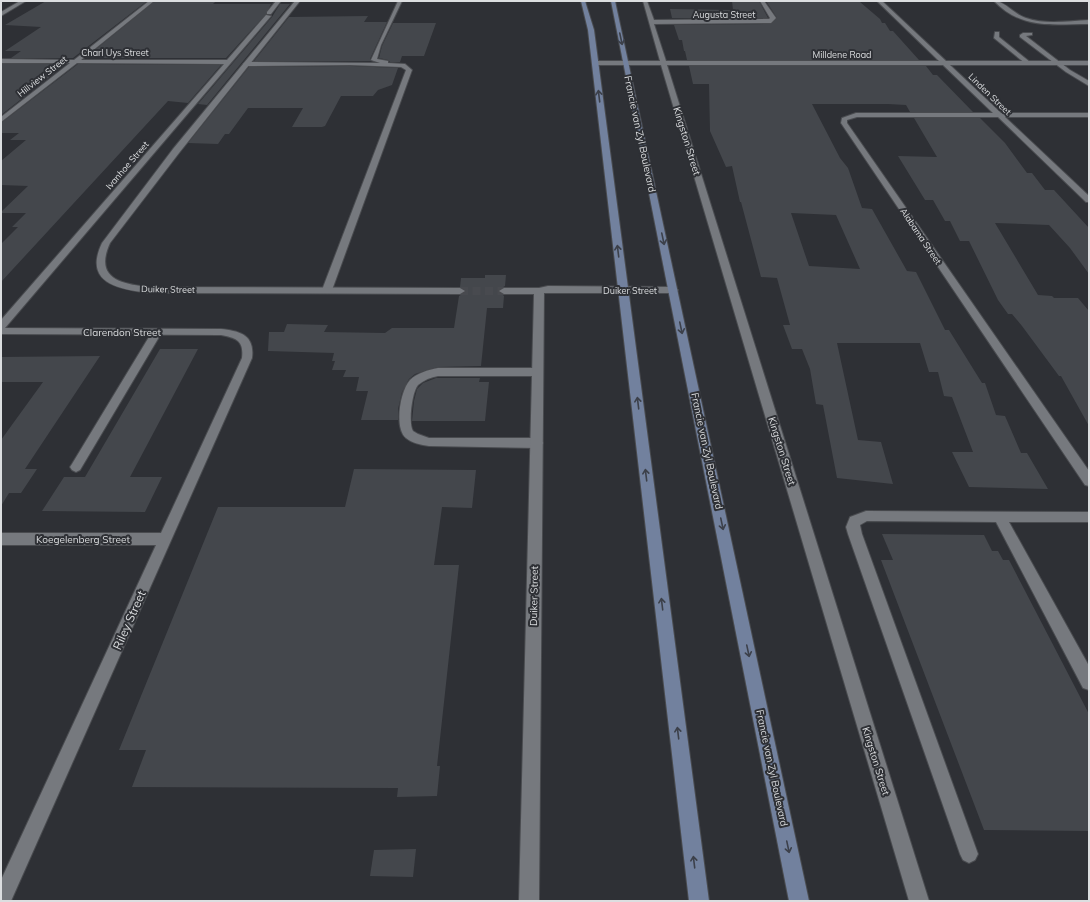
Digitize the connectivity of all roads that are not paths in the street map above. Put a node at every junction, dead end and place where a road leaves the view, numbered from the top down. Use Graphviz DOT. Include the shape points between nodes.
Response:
graph roads {
  1 [pos="24,1"];
  2 [pos="152,1"];
  3 [pos="279,1"];
  4 [pos="298,1"];
  5 [pos="400,1"];
  6 [pos="583,1"];
  7 [pos="613,1"];
  8 [pos="645,1"];
  9 [pos="762,1"];
  10 [pos="879,1"];
  11 [pos="996,1"];
  12 [pos="592,9"];
  13 [pos="1,14"];
  14 [pos="651,22"];
  15 [pos="1089,22"];
  16 [pos="590,24"];
  17 [pos="997,33"];
  18 [pos="1030,34"];
  19 [pos="1,61"];
  20 [pos="76,61"];
  21 [pos="229,62"];
  22 [pos="595,62"];
  23 [pos="626,63"];
  24 [pos="664,63"];
  25 [pos="945,63"];
  26 [pos="1028,63"];
  27 [pos="1058,63"];
  28 [pos="1089,63"];
  29 [pos="246,64"];
  30 [pos="403,65"];
  31 [pos="1089,84"];
  32 [pos="999,115"];
  33 [pos="1089,115"];
  34 [pos="1,120"];
  35 [pos="1089,200"];
  36 [pos="327,290"];
  37 [pos="623,290"];
  38 [pos="673,290"];
  39 [pos="460,291"];
  40 [pos="504,291"];
  41 [pos="539,292"];
  42 [pos="1,326"];
  43 [pos="1,331"];
  44 [pos="157,332"];
  45 [pos="243,338"];
  46 [pos="538,372"];
  47 [pos="536,443"];
  48 [pos="76,467"];
  49 [pos="1089,481"];
  50 [pos="999,516"];
  51 [pos="1089,517"];
  52 [pos="1,539"];
  53 [pos="165,539"];
  54 [pos="1089,682"];
  55 [pos="969,854"];
  56 [pos="2,901"];
  57 [pos="529,901"];
  58 [pos="699,901"];
  59 [pos="799,901"];
  60 [pos="919,901"];
  1 -- 13 [label="street"];
  2 -- 20 [label="street, Hillview Street"];
  3 -- 21 [label="street, Ivanhoe Street"];
  4 -- 29 [label="street, Duiker Street"];
  5 -- 30 [label="street" via="374,60"];
  6 -- 16 [label="main road"];
  7 -- 23 [label="main road, Francie van Zyl Boulevard, one-way"];
  8 -- 14 [label="street, Kingston Street"];
  9 -- 14 [label="street, Augusta Street" via="773,18 771,21"];
  10 -- 25 [label="street, Linden Street"];
  11 -- 15 [label="street" via="1029,21"];
  12 -- 16 [label="main road"];
  14 -- 24 [label="street, Kingston Street"];
  16 -- 22 [label="main road"];
  17 -- 26 [label="street" via="996,37 1000,41"];
  18 -- 27 [label="street" via="1022,36"];
  19 -- 20 [label="street, Charl Uys Street"];
  20 -- 21 [label="street, Charl Uys Street"];
  20 -- 34 [label="street, Hillview Street"];
  21 -- 42 [label="street, Ivanhoe Street"];
  22 -- 23 [label="street, Milldene Road"];
  37 -- 22 [label="main road, one-way"];
  23 -- 24 [label="street, Milldene Road"];
  23 -- 38 [label="main road, Francie van Zyl Boulevard, one-way"];
  24 -- 25 [label="street, Milldene Road"];
  24 -- 60 [label="street, Kingston Street"];
  25 -- 26 [label="street, Milldene Road"];
  25 -- 32 [label="street, Linden Street"];
  26 -- 27 [label="street, Milldene Road"];
  27 -- 28 [label="street, Milldene Road"];
  27 -- 31 [label="street"];
  29 -- 30 [label="street"];
  29 -- 36 [label="street, Duiker Street" via="176,151 101,251 101,270 110,280 137,289"];
  30 -- 36 [label="street" via="408,72"];
  32 -- 33 [label="street"];
  32 -- 35 [label="street, Linden Street"];
  32 -- 49 [label="street, Alabama Street" via="856,115 844,119 844,123"];
  36 -- 39 [label="street, Duiker Street"];
  37 -- 38 [label="street, Duiker Street"];
  37 -- 41 [label="street, Duiker Street" via="548,289"];
  58 -- 37 [label="main road, one-way"];
  38 -- 59 [label="main road, Francie van Zyl Boulevard, one-way"];
  40 -- 41 [label="street, Duiker Street"];
  41 -- 46 [label="street, Duiker Street"];
  43 -- 44 [label="street, Clarendon Street"];
  44 -- 45 [label="street, Clarendon Street" via="221,332"];
  44 -- 48 [label="street"];
  45 -- 53 [label="street, Riley Street" via="247,344 247,358"];
  46 -- 47 [label="street, Duiker Street"];
  46 -- 47 [label="street" via="428,374 410,388 403,423 408,433 421,441"];
  47 -- 57 [label="street, Duiker Street"];
  50 -- 51 [label="street"];
  50 -- 54 [label="street"];
  50 -- 55 [label="street" via="866,516 855,521 853,527"];
  52 -- 53 [label="street, Koegelenberg Street"];
  53 -- 56 [label="street, Riley Street"];
}
